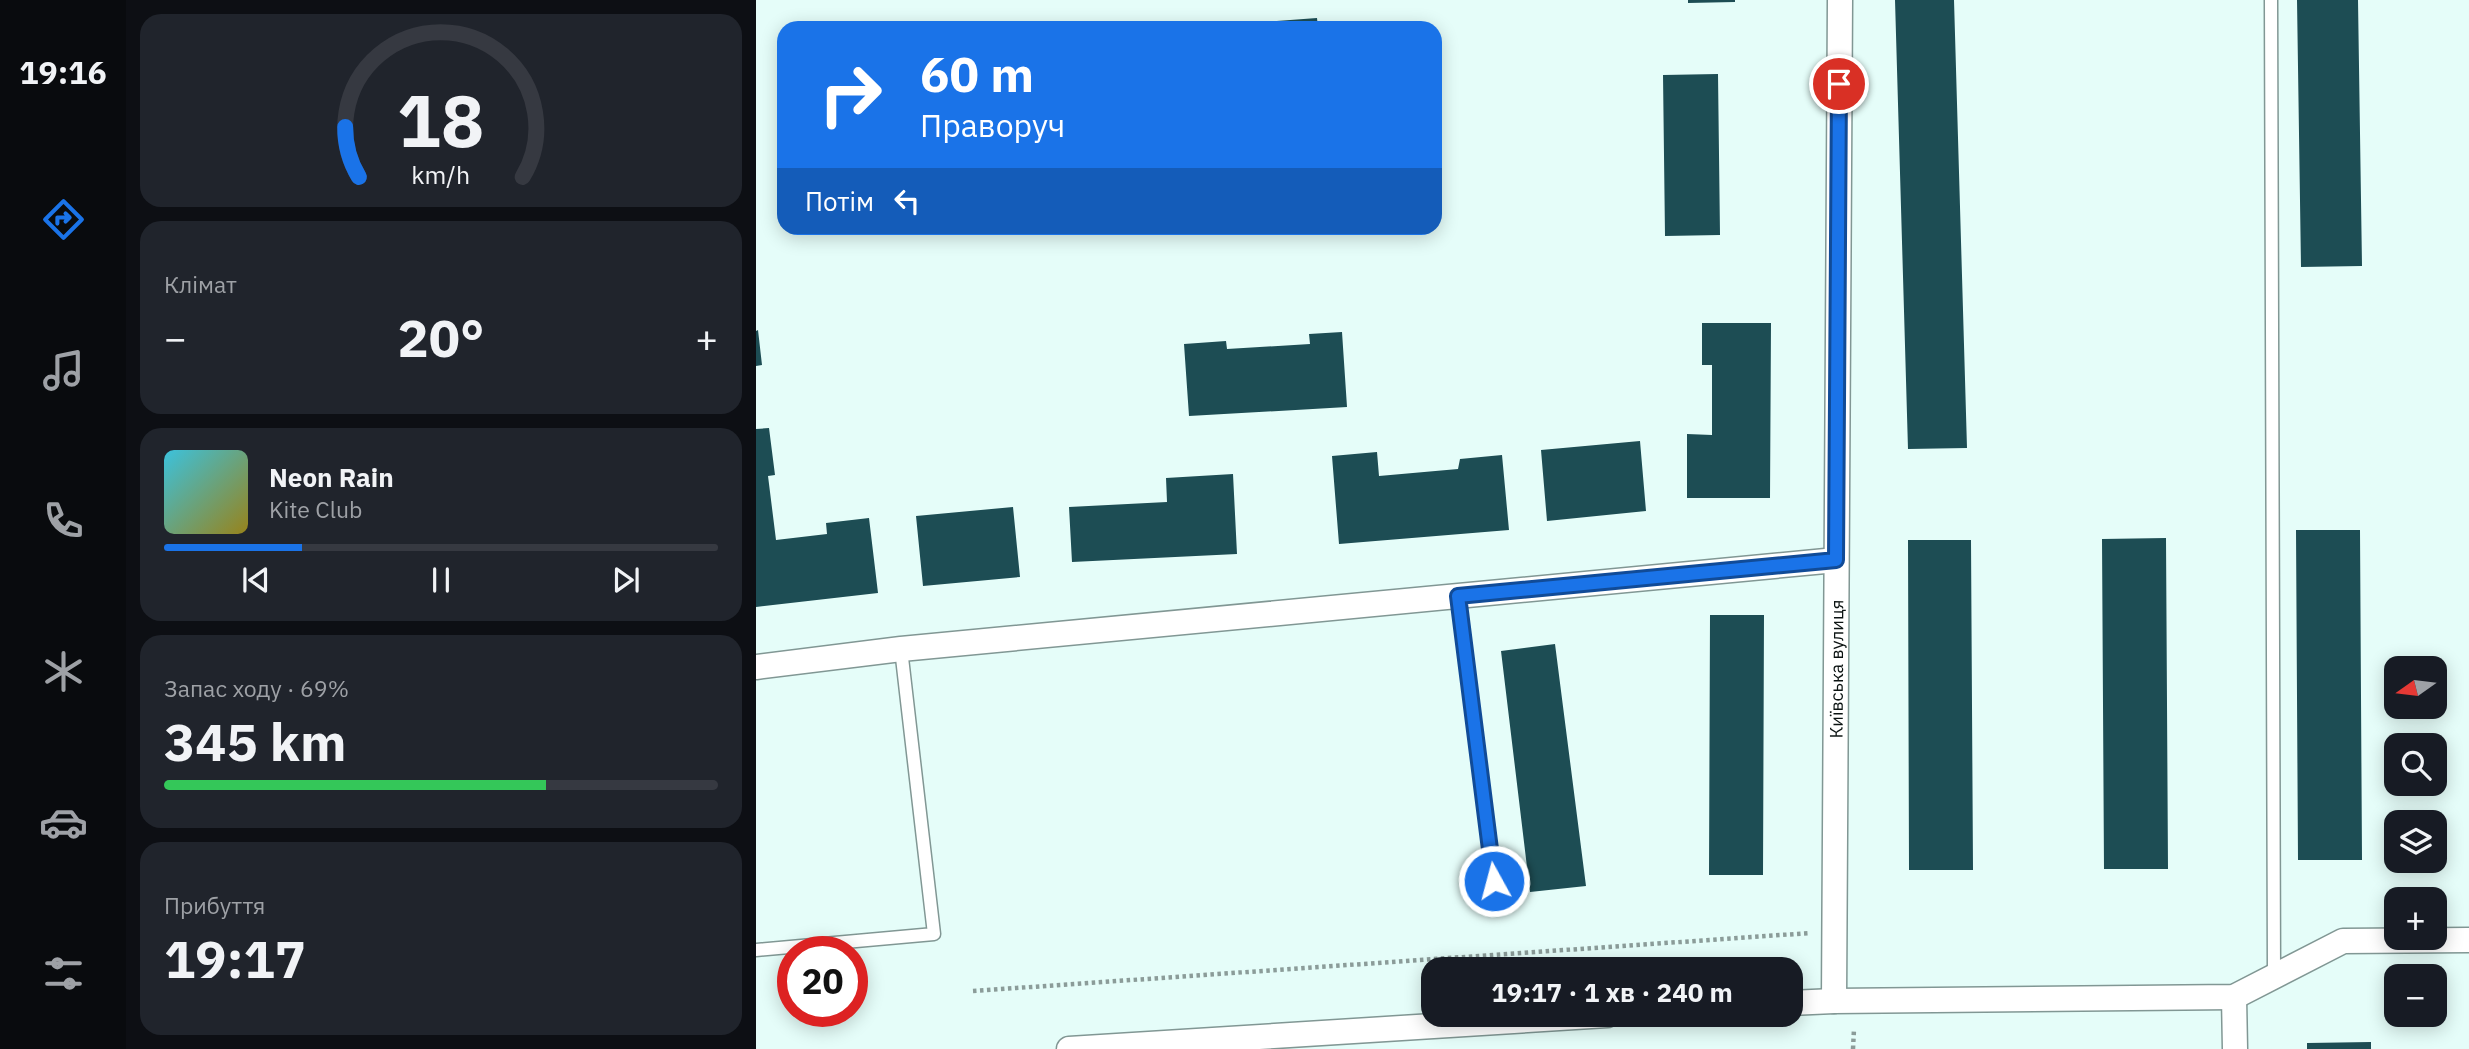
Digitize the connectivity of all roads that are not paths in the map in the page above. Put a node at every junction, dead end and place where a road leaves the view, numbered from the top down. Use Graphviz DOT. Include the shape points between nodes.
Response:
graph roads {
  1 [pos="1840,0"];
  2 [pos="2272,0"];
  3 [pos="1836,560"];
  4 [pos="1458,596"];
  5 [pos="901,649"];
  6 [pos="756,667"];
  7 [pos="1497,907"];
  8 [pos="2469,940"];
  9 [pos="756,950"];
  10 [pos="2274,977"];
  11 [pos="2234,997"];
  12 [pos="1834,1001"];
  13 [pos="1803,1002"];
  14 [pos="1421,1027"];
  15 [pos="1069,1049"];
  16 [pos="2235,1049"];
  1 -- 3 [label="street, Київська вулиця"];
  2 -- 10 [label="lane"];
  3 -- 4 [label="street"];
  3 -- 12 [label="street, Київська вулиця"];
  4 -- 5 [label="street"];
  4 -- 7 [label="lane"];
  5 -- 6 [label="street"];
  5 -- 9 [label="lane" via="934,934"];
  8 -- 10 [label="street" via="2343,941"];
  10 -- 11 [label="street"];
  11 -- 12 [label="street"];
  11 -- 16 [label="street"];
  12 -- 13 [label="street"];
  14 -- 15 [label="street"];
}
